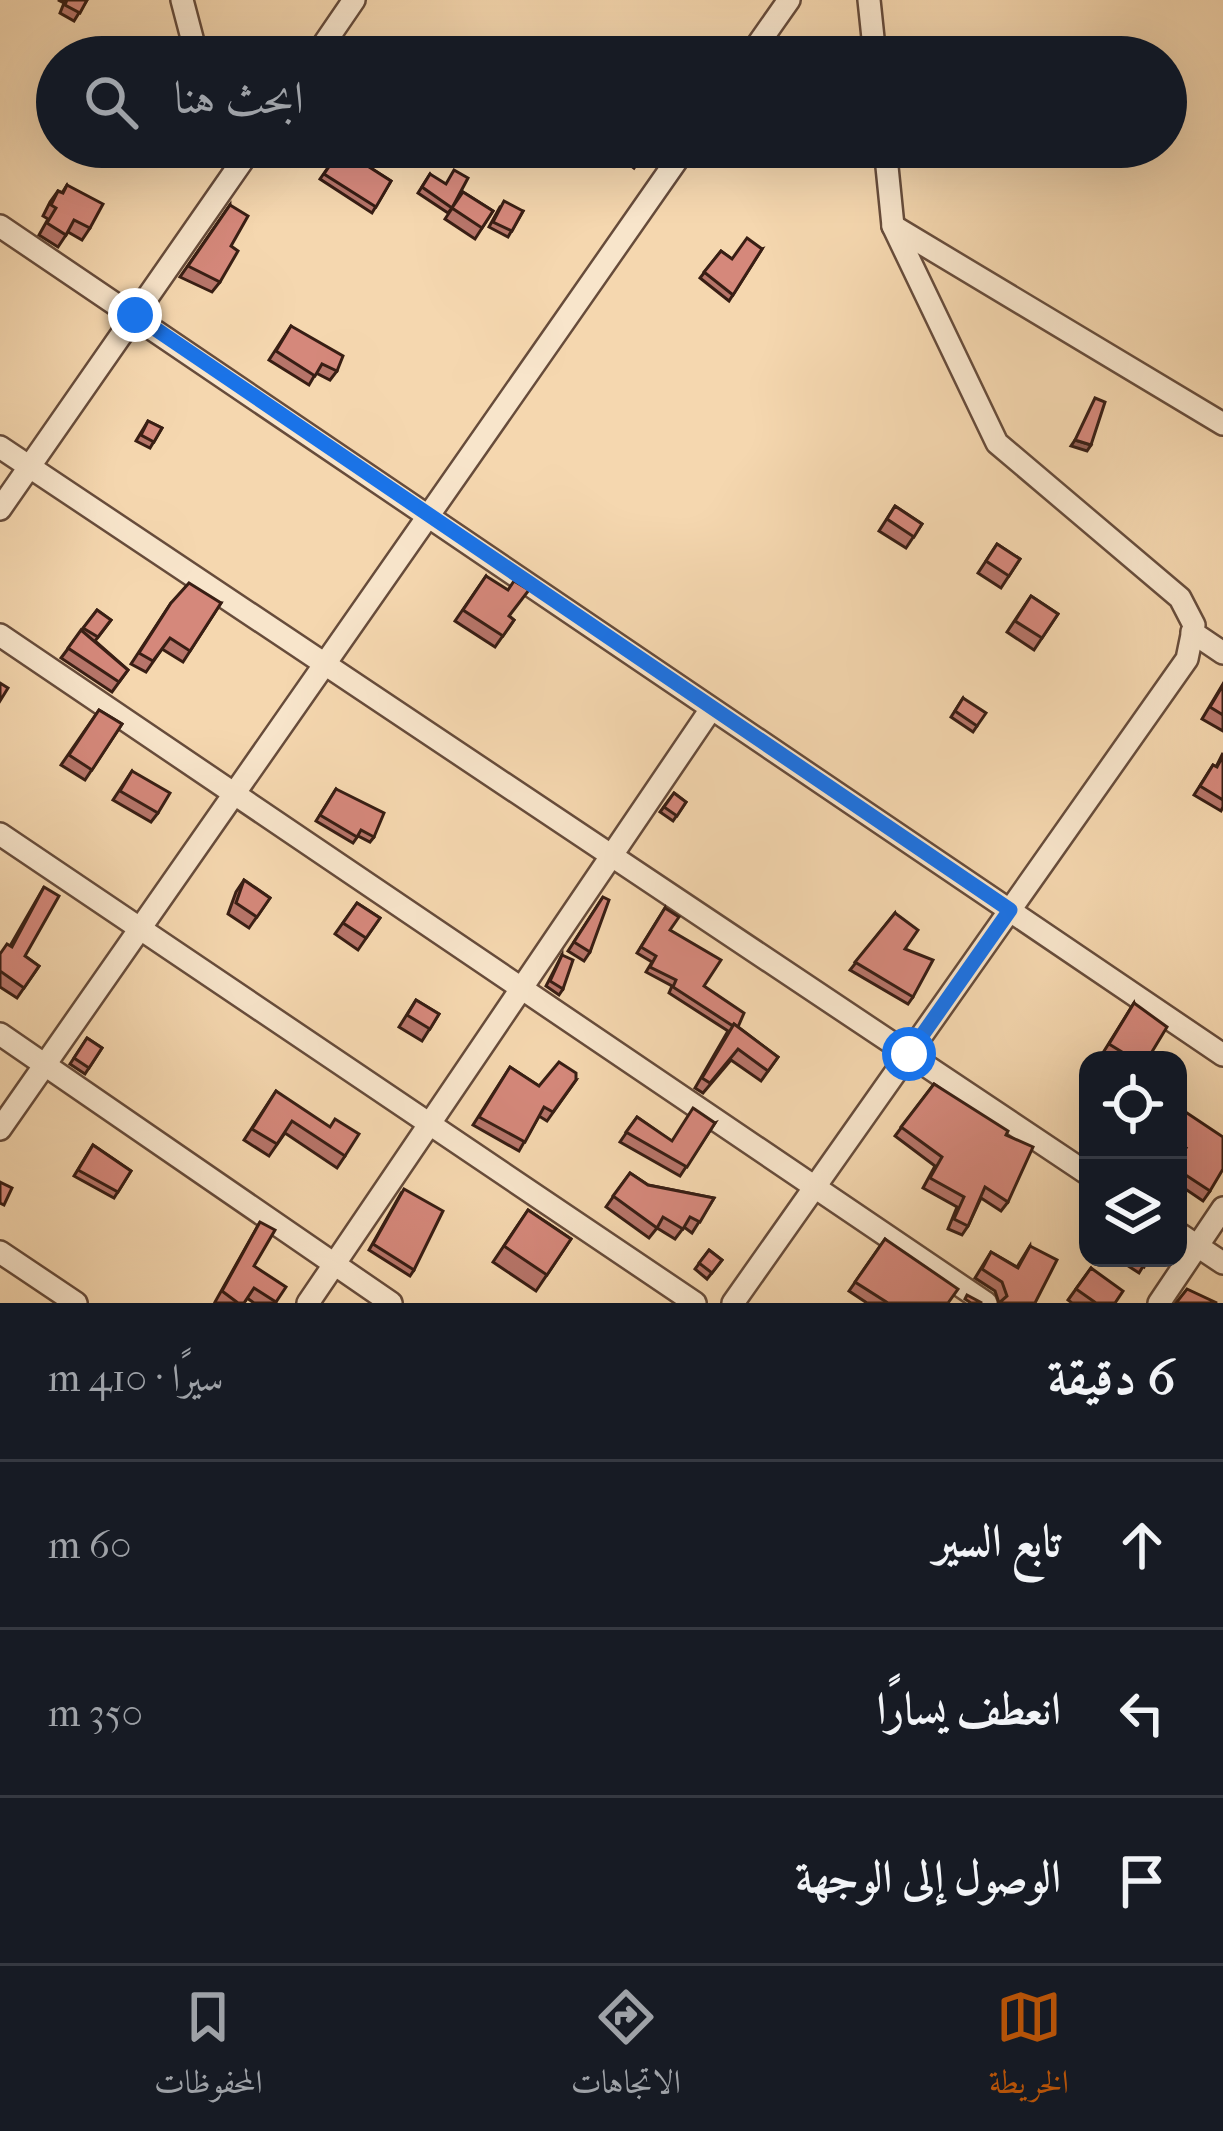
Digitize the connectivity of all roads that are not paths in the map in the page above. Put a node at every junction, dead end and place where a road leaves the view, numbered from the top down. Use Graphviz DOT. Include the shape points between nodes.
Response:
graph roads {
  1 [pos="182,0"];
  2 [pos="354,0"];
  3 [pos="789,0"];
  4 [pos="869,0"];
  5 [pos="191,36"];
  6 [pos="329,36"];
  7 [pos="764,36"];
  8 [pos="873,36"];
  9 [pos="236,168"];
  10 [pos="671,168"];
  11 [pos="887,168"];
  12 [pos="0,226"];
  13 [pos="893,226"];
  14 [pos="135,315"];
  15 [pos="1223,424"];
  16 [pos="0,447"];
  17 [pos="30,466"];
  18 [pos="0,508"];
  19 [pos="427,517"];
  20 [pos="1192,632"];
  21 [pos="0,635"];
  22 [pos="1223,653"];
  23 [pos="323,665"];
  24 [pos="712,709"];
  25 [pos="232,795"];
  26 [pos="0,834"];
  27 [pos="611,856"];
  28 [pos="1010,910"];
  29 [pos="138,929"];
  30 [pos="520,990"];
  31 [pos="0,1034"];
  32 [pos="909,1054"];
  33 [pos="1223,1055"];
  34 [pos="45,1064"];
  35 [pos="429,1125"];
  36 [pos="0,1129"];
  37 [pos="1079,1168"];
  38 [pos="815,1188"];
  39 [pos="1223,1208"];
  40 [pos="1188,1240"];
  41 [pos="0,1252"];
  42 [pos="1223,1263"];
  43 [pos="335,1264"];
  44 [pos="76,1303"];
  45 [pos="308,1303"];
  46 [pos="391,1303"];
  47 [pos="695,1303"];
  48 [pos="733,1303"];
  49 [pos="986,1303"];
  50 [pos="1160,1303"];
  1 -- 5 [label="street"];
  2 -- 6 [label="street"];
  3 -- 7 [label="street"];
  4 -- 8 [label="street"];
  9 -- 14 [label="street"];
  10 -- 19 [label="street"];
  11 -- 13 [label="street"];
  12 -- 14 [label="street"];
  13 -- 15 [label="street"];
  13 -- 20 [label="street" via="997,443 1180,598"];
  14 -- 17 [label="street"];
  14 -- 19 [label="street"];
  16 -- 17 [label="street"];
  17 -- 18 [label="street"];
  17 -- 23 [label="street"];
  19 -- 23 [label="street"];
  19 -- 24 [label="street"];
  20 -- 22 [label="street"];
  20 -- 28 [label="street" via="1186,658"];
  21 -- 25 [label="street"];
  23 -- 25 [label="street"];
  23 -- 27 [label="street"];
  24 -- 27 [label="street"];
  24 -- 28 [label="street"];
  25 -- 29 [label="street"];
  25 -- 30 [label="street"];
  26 -- 29 [label="street"];
  27 -- 30 [label="street"];
  27 -- 32 [label="street"];
  28 -- 32 [label="street"];
  28 -- 33 [label="street"];
  29 -- 34 [label="street"];
  29 -- 35 [label="street"];
  30 -- 35 [label="street"];
  30 -- 38 [label="street"];
  31 -- 34 [label="street"];
  32 -- 37 [label="street"];
  32 -- 38 [label="street"];
  34 -- 36 [label="street"];
  34 -- 43 [label="street"];
  35 -- 43 [label="street"];
  35 -- 47 [label="street"];
  38 -- 48 [label="street"];
  38 -- 49 [label="street"];
  39 -- 40 [label="street"];
  40 -- 42 [label="street"];
  40 -- 50 [label="street"];
  41 -- 44 [label="street"];
  43 -- 45 [label="street"];
  43 -- 46 [label="street"];
}
